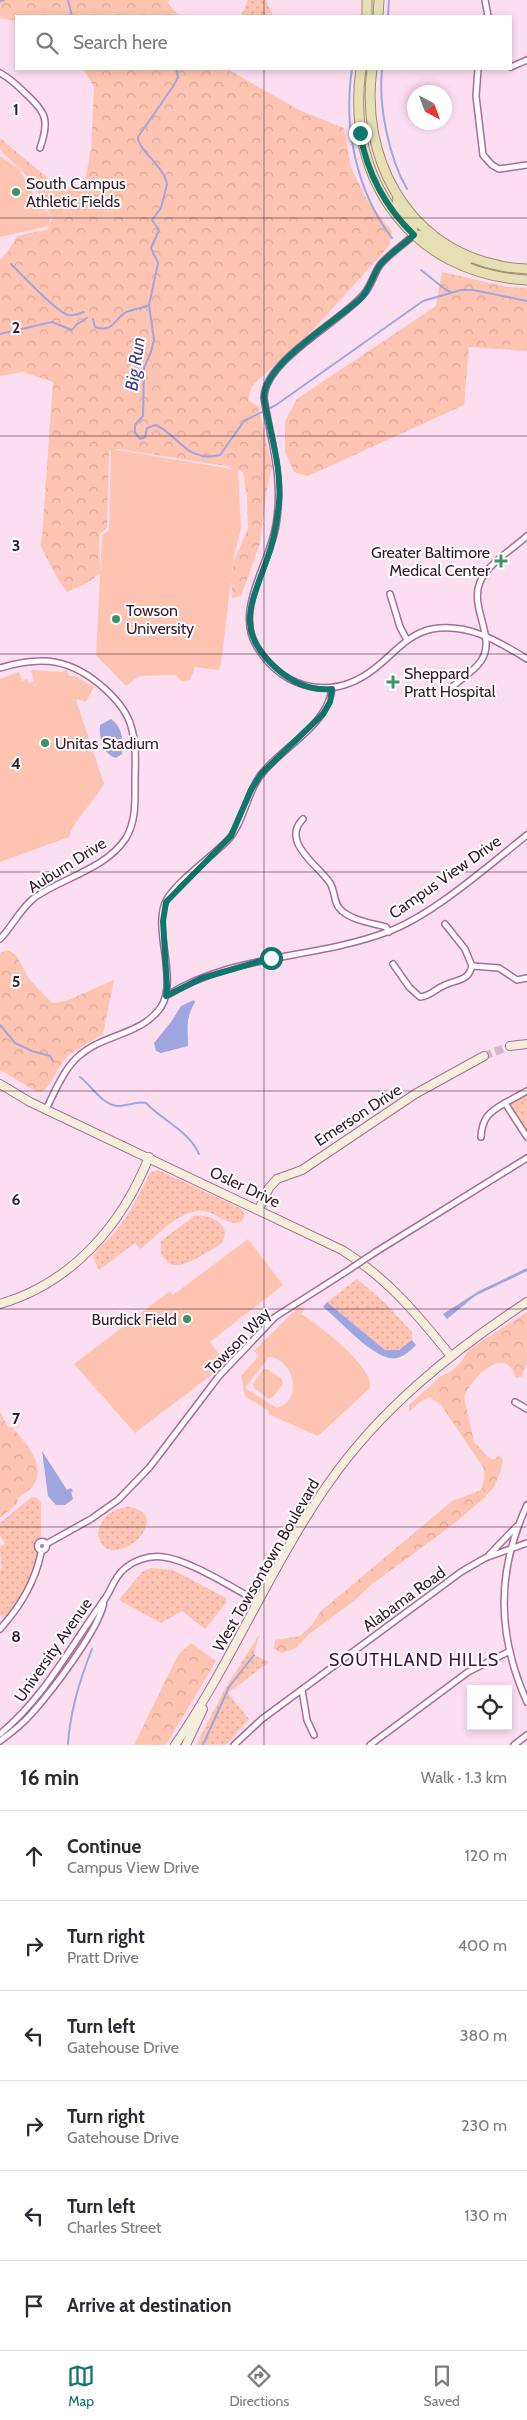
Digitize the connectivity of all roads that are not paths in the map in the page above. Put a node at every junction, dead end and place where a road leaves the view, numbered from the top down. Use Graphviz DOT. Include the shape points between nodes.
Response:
graph roads {
  1 [pos="367,0"];
  2 [pos="379,0"];
  3 [pos="485,0"];
  4 [pos="367,15"];
  5 [pos="378,15"];
  6 [pos="488,15"];
  7 [pos="527,60"];
  8 [pos="512,67"];
  9 [pos="361,70"];
  10 [pos="372,70"];
  11 [pos="478,70"];
  12 [pos="0,73"];
  13 [pos="40,148"];
  14 [pos="527,165"];
  15 [pos="398,197"];
  16 [pos="414,235"];
  17 [pos="480,260"];
  18 [pos="527,269"];
  19 [pos="527,280"];
  20 [pos="527,536"];
  21 [pos="390,594"];
  22 [pos="485,636"];
  23 [pos="407,640"];
  24 [pos="527,659"];
  25 [pos="0,668"];
  26 [pos="452,687"];
  27 [pos="332,689"];
  28 [pos="303,819"];
  29 [pos="527,835"];
  30 [pos="445,924"];
  31 [pos="389,932"];
  32 [pos="0,939"];
  33 [pos="393,964"];
  34 [pos="472,966"];
  35 [pos="527,978"];
  36 [pos="166,996"];
  37 [pos="527,1044"];
  38 [pos="510,1046"];
  39 [pos="484,1056"];
  40 [pos="0,1084"];
  41 [pos="527,1091"];
  42 [pos="505,1103"];
  43 [pos="46,1109"];
  44 [pos="481,1137"];
  45 [pos="527,1138"];
  46 [pos="149,1157"];
  47 [pos="527,1158"];
  48 [pos="259,1209"];
  49 [pos="527,1302"];
  50 [pos="0,1304"];
  51 [pos="450,1355"];
  52 [pos="515,1402"];
  53 [pos="527,1409"];
  54 [pos="527,1505"];
  55 [pos="518,1525"];
  56 [pos="48,1542"];
  57 [pos="527,1543"];
  58 [pos="511,1548"];
  59 [pos="40,1551"];
  60 [pos="485,1558"];
  61 [pos="104,1600"];
  62 [pos="259,1602"];
  63 [pos="0,1629"];
  64 [pos="508,1652"];
  65 [pos="213,1686"];
  66 [pos="302,1690"];
  67 [pos="527,1702"];
  68 [pos="0,1734"];
  69 [pos="314,1735"];
  70 [pos="527,1735"];
  71 [pos="0,1742"];
  72 [pos="174,1745"];
  73 [pos="186,1745"];
  74 [pos="234,1745"];
  75 [pos="370,1745"];
  76 [pos="514,1745"];
  1 -- 4 [label="main road"];
  2 -- 5 [label="main road"];
  3 -- 6 [label="street"];
  7 -- 8 [label="street"];
  9 -- 16 [label="main road" via="358,112 367,162 382,196"];
  10 -- 15 [label="main road" via="369,108 373,138"];
  11 -- 14 [label="street" via="476,96 483,155 499,168"];
  12 -- 13 [label="street" via="40,106 46,121"];
  15 -- 16 [label="main road" via="396,204 412,226"];
  15 -- 17 [label="main road" via="436,237"];
  16 -- 17 [label="main road" via="424,236 460,258"];
  16 -- 19 [label="main road" via="459,265 480,273"];
  16 -- 27 [label="street" via="380,265 359,300 301,346 278,368 266,388 265,403 278,468 279,503 271,548 251,603 250,631 264,656 290,678 312,688"];
  17 -- 18 [label="main road"];
  20 -- 22 [label="street" via="481,580 477,599"];
  21 -- 23 [label="street"];
  22 -- 23 [label="street" via="468,629 441,628 422,632"];
  22 -- 24 [label="street"];
  22 -- 26 [label="street" via="485,654 480,663"];
  23 -- 27 [label="street" via="369,673"];
  25 -- 32 [label="street, Auburn Drive" via="42,660 81,670 108,691 124,710 131,725 136,752 135,811 125,840 112,854 34,899"];
  27 -- 36 [label="street" via="330,702 323,714 256,781 231,836 166,902 163,921"];
  28 -- 31 [label="street" via="296,830 297,843 332,885 339,908 353,918 386,927"];
  29 -- 31 [label="street, Campus View Drive" via="434,905"];
  30 -- 34 [label="street" via="465,948"];
  31 -- 36 [label="street, Campus View Drive" via="216,973"];
  33 -- 34 [label="street" via="420,997 433,994 444,985 461,982"];
  34 -- 35 [label="street" via="498,968 517,980"];
  36 -- 43 [label="street, Campus View Drive" via="147,1020 80,1055 67,1069"];
  37 -- 38 [label="street"];
  39 -- 48 [label="street, Emerson Drive" via="415,1094 302,1170 277,1179"];
  40 -- 43 [label="street, Osler Drive"];
  41 -- 42 [label="street"];
  42 -- 44 [label="street" via="485,1117"];
  42 -- 45 [label="street"];
  43 -- 46 [label="street, Osler Drive"];
  46 -- 48 [label="street, Osler Drive"];
  46 -- 50 [label="street" via="123,1210 90,1250 52,1280"];
  47 -- 56 [label="street, Towson Way, bridge" via="275,1317 219,1376 138,1480 101,1513"];
  48 -- 51 [label="street, Osler Drive" via="331,1244 372,1270 406,1302"];
  49 -- 51 [label="street, West Towsontown Boulevard"];
  51 -- 62 [label="street, West Towsontown Boulevard" via="392,1408 338,1471 305,1518"];
  52 -- 53 [label="street"];
  54 -- 55 [label="street"];
  55 -- 58 [label="street"];
  55 -- 60 [label="street"];
  57 -- 58 [label="street, Alabama Road"];
  58 -- 60 [label="street, Alabama Road"];
  58 -- 64 [label="street" via="504,1603"];
  59 -- 63 [label="street" via="36,1573 24,1597"];
  60 -- 66 [label="street, Alabama Road" via="461,1572"];
  61 -- 62 [label="street, University Avenue" via="122,1571 138,1560 155,1556 181,1562"];
  61 -- 68 [label="street, University Avenue" via="44,1690"];
  61 -- 71 [label="street, University Avenue" via="99,1621 46,1696 31,1715"];
  62 -- 65 [label="street, West Towsontown Boulevard"];
  64 -- 67 [label="street"];
  64 -- 75 [label="street" via="468,1672"];
  65 -- 72 [label="street, West Towsontown Boulevard"];
  65 -- 73 [label="street, West Towsontown Boulevard"];
  66 -- 69 [label="street" via="307,1720"];
  66 -- 74 [label="street, Alabama Road" via="262,1719"];
  70 -- 76 [label="street"];
}
